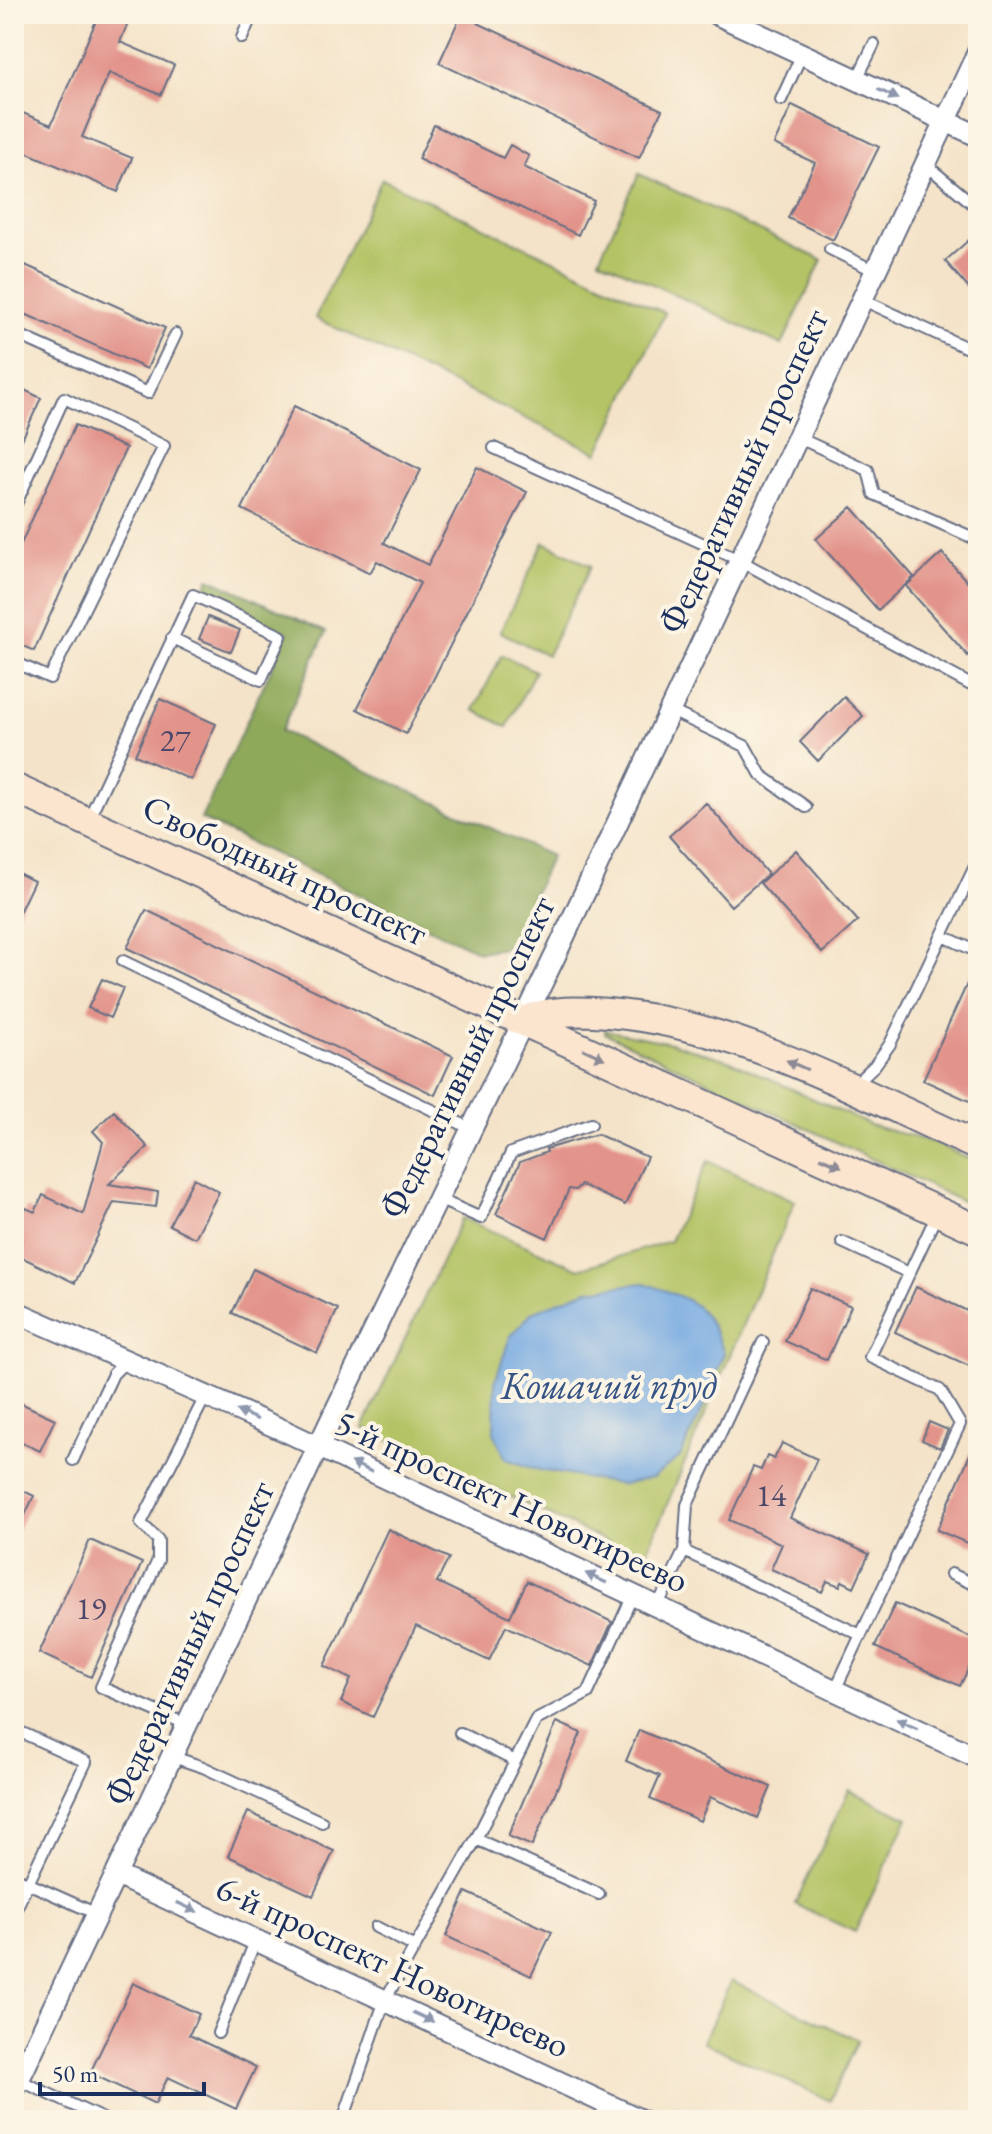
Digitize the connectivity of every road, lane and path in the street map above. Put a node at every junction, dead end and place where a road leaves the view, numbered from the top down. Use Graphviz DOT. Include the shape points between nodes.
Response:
graph roads {
  1 [pos="252,14"];
  2 [pos="716,14"];
  3 [pos="242,38"];
  4 [pos="874,44"];
  5 [pos="978,52"];
  6 [pos="802,54"];
  7 [pos="857,79"];
  8 [pos="781,100"];
  9 [pos="945,121"];
  10 [pos="978,136"];
  11 [pos="925,164"];
  12 [pos="978,208"];
  13 [pos="830,249"];
  14 [pos="875,271"];
  15 [pos="861,299"];
  16 [pos="14,333"];
  17 [pos="176,334"];
  18 [pos="978,353"];
  19 [pos="797,437"];
  20 [pos="494,448"];
  21 [pos="14,508"];
  22 [pos="978,540"];
  23 [pos="739,560"];
  24 [pos="172,638"];
  25 [pos="14,662"];
  26 [pos="978,679"];
  27 [pos="669,710"];
  28 [pos="14,788"];
  29 [pos="806,807"];
  30 [pos="87,821"];
  31 [pos="978,860"];
  32 [pos="943,936"];
  33 [pos="978,952"];
  34 [pos="123,961"];
  35 [pos="524,1021"];
  36 [pos="850,1089"];
  37 [pos="591,1124"];
  38 [pos="472,1129"];
  39 [pos="978,1146"];
  40 [pos="438,1199"];
  41 [pos="938,1211"];
  42 [pos="978,1230"];
  43 [pos="842,1242"];
  44 [pos="909,1273"];
  45 [pos="14,1311"];
  46 [pos="763,1342"];
  47 [pos="125,1362"];
  48 [pos="205,1397"];
  49 [pos="318,1447"];
  50 [pos="73,1460"];
  51 [pos="684,1551"];
  52 [pos="951,1574"];
  53 [pos="978,1586"];
  54 [pos="633,1595"];
  55 [pos="657,1607"];
  56 [pos="861,1635"];
  57 [pos="835,1690"];
  58 [pos="188,1725"];
  59 [pos="16,1730"];
  60 [pos="460,1733"];
  61 [pos="173,1757"];
  62 [pos="978,1758"];
  63 [pos="515,1761"];
  64 [pos="322,1822"];
  65 [pos="476,1839"];
  66 [pos="116,1875"];
  67 [pos="14,1877"];
  68 [pos="28,1884"];
  69 [pos="599,1894"];
  70 [pos="14,1913"];
  71 [pos="97,1914"];
  72 [pos="376,1927"];
  73 [pos="256,1939"];
  74 [pos="415,1947"];
  75 [pos="385,2000"];
  76 [pos="218,2033"];
  77 [pos="16,2085"];
  78 [pos="105,2120"];
  79 [pos="343,2120"];
  80 [pos="641,2120"];
  1 -- 3 [label="lane"];
  2 -- 6 [label="street"];
  4 -- 7 [label="lane"];
  5 -- 9 [label="street, Федеративный проспект"];
  6 -- 7 [label="street"];
  6 -- 8 [label="lane"];
  7 -- 9 [label="street, one-way"];
  9 -- 10 [label="street"];
  9 -- 11 [label="street, Федеративный проспект"];
  11 -- 12 [label="lane"];
  11 -- 14 [label="street, Федеративный проспект"];
  13 -- 14 [label="lane"];
  14 -- 15 [label="street, Федеративный проспект"];
  15 -- 18 [label="lane"];
  15 -- 19 [label="street, Федеративный проспект"];
  16 -- 17 [label="lane" via="148,393"];
  19 -- 22 [label="lane" via="868,470 874,494"];
  19 -- 23 [label="street, Федеративный проспект"];
  20 -- 23 [label="lane"];
  21 -- 25 [label="lane" via="64,398 164,446 50,678"];
  23 -- 26 [label="lane" via="969,684"];
  23 -- 27 [label="street, Федеративный проспект"];
  24 -- 24 [label="lane" via="261,680 281,636 193,595"];
  24 -- 30 [label="lane"];
  27 -- 29 [label="lane" via="745,746 761,775"];
  27 -- 35 [label="street, Федеративный проспект"];
  28 -- 30 [label="main road, Свободный проспект"];
  30 -- 35 [label="main road, Свободный проспект"];
  31 -- 32 [label="lane"];
  32 -- 33 [label="lane"];
  32 -- 36 [label="lane" via="890,1044"];
  34 -- 38 [label="lane"];
  36 -- 35 [label="main road, one-way" via="741,1041 675,1023 584,1011"];
  35 -- 38 [label="street, Федеративный проспект"];
  35 -- 41 [label="main road, Свободный проспект, one-way"];
  36 -- 39 [label="main road"];
  37 -- 40 [label="lane" via="511,1153 481,1218"];
  38 -- 40 [label="street, Федеративный проспект"];
  40 -- 49 [label="street, Федеративный проспект"];
  41 -- 42 [label="main road, Свободный проспект"];
  41 -- 44 [label="lane"];
  43 -- 44 [label="lane"];
  44 -- 56 [label="lane" via="870,1357 940,1390 960,1424"];
  45 -- 47 [label="street, 5-й проспект Новогиреево"];
  46 -- 51 [label="lane" via="687,1505"];
  47 -- 48 [label="street, 5-й проспект Новогиреево"];
  47 -- 50 [label="lane" via="113,1374"];
  49 -- 48 [label="street, 5-й проспект Новогиреево, one-way"];
  48 -- 58 [label="lane" via="141,1523 158,1540 158,1560 101,1687"];
  54 -- 49 [label="street, 5-й проспект Новогиреево, one-way"];
  49 -- 58 [label="street, Федеративный проспект"];
  51 -- 55 [label="lane"];
  51 -- 56 [label="lane"];
  52 -- 53 [label="lane"];
  54 -- 55 [label="street, 5-й проспект Новогиреево"];
  54 -- 63 [label="lane" via="588,1693 536,1720"];
  55 -- 57 [label="street, 5-й проспект Новогиреево"];
  56 -- 57 [label="lane"];
  62 -- 57 [label="street, 5-й проспект Новогиреево, one-way"];
  58 -- 61 [label="street, Федеративный проспект"];
  59 -- 68 [label="lane" via="86,1762"];
  60 -- 63 [label="lane"];
  61 -- 64 [label="lane"];
  61 -- 66 [label="street, Федеративный проспект"];
  63 -- 65 [label="lane"];
  65 -- 69 [label="lane"];
  65 -- 74 [label="lane"];
  66 -- 71 [label="street, Федеративный проспект"];
  66 -- 73 [label="street, 6-й проспект Новогиреево, one-way"];
  67 -- 68 [label="lane"];
  68 -- 70 [label="lane"];
  68 -- 71 [label="lane"];
  71 -- 77 [label="street, Федеративный проспект"];
  72 -- 74 [label="lane"];
  73 -- 75 [label="street, 6-й проспект Новогиреево"];
  73 -- 76 [label="lane"];
  74 -- 75 [label="lane"];
  75 -- 79 [label="lane"];
  75 -- 80 [label="street, 6-й проспект Новогиреево, one-way"];
  77 -- 78 [label="lane"];
}
